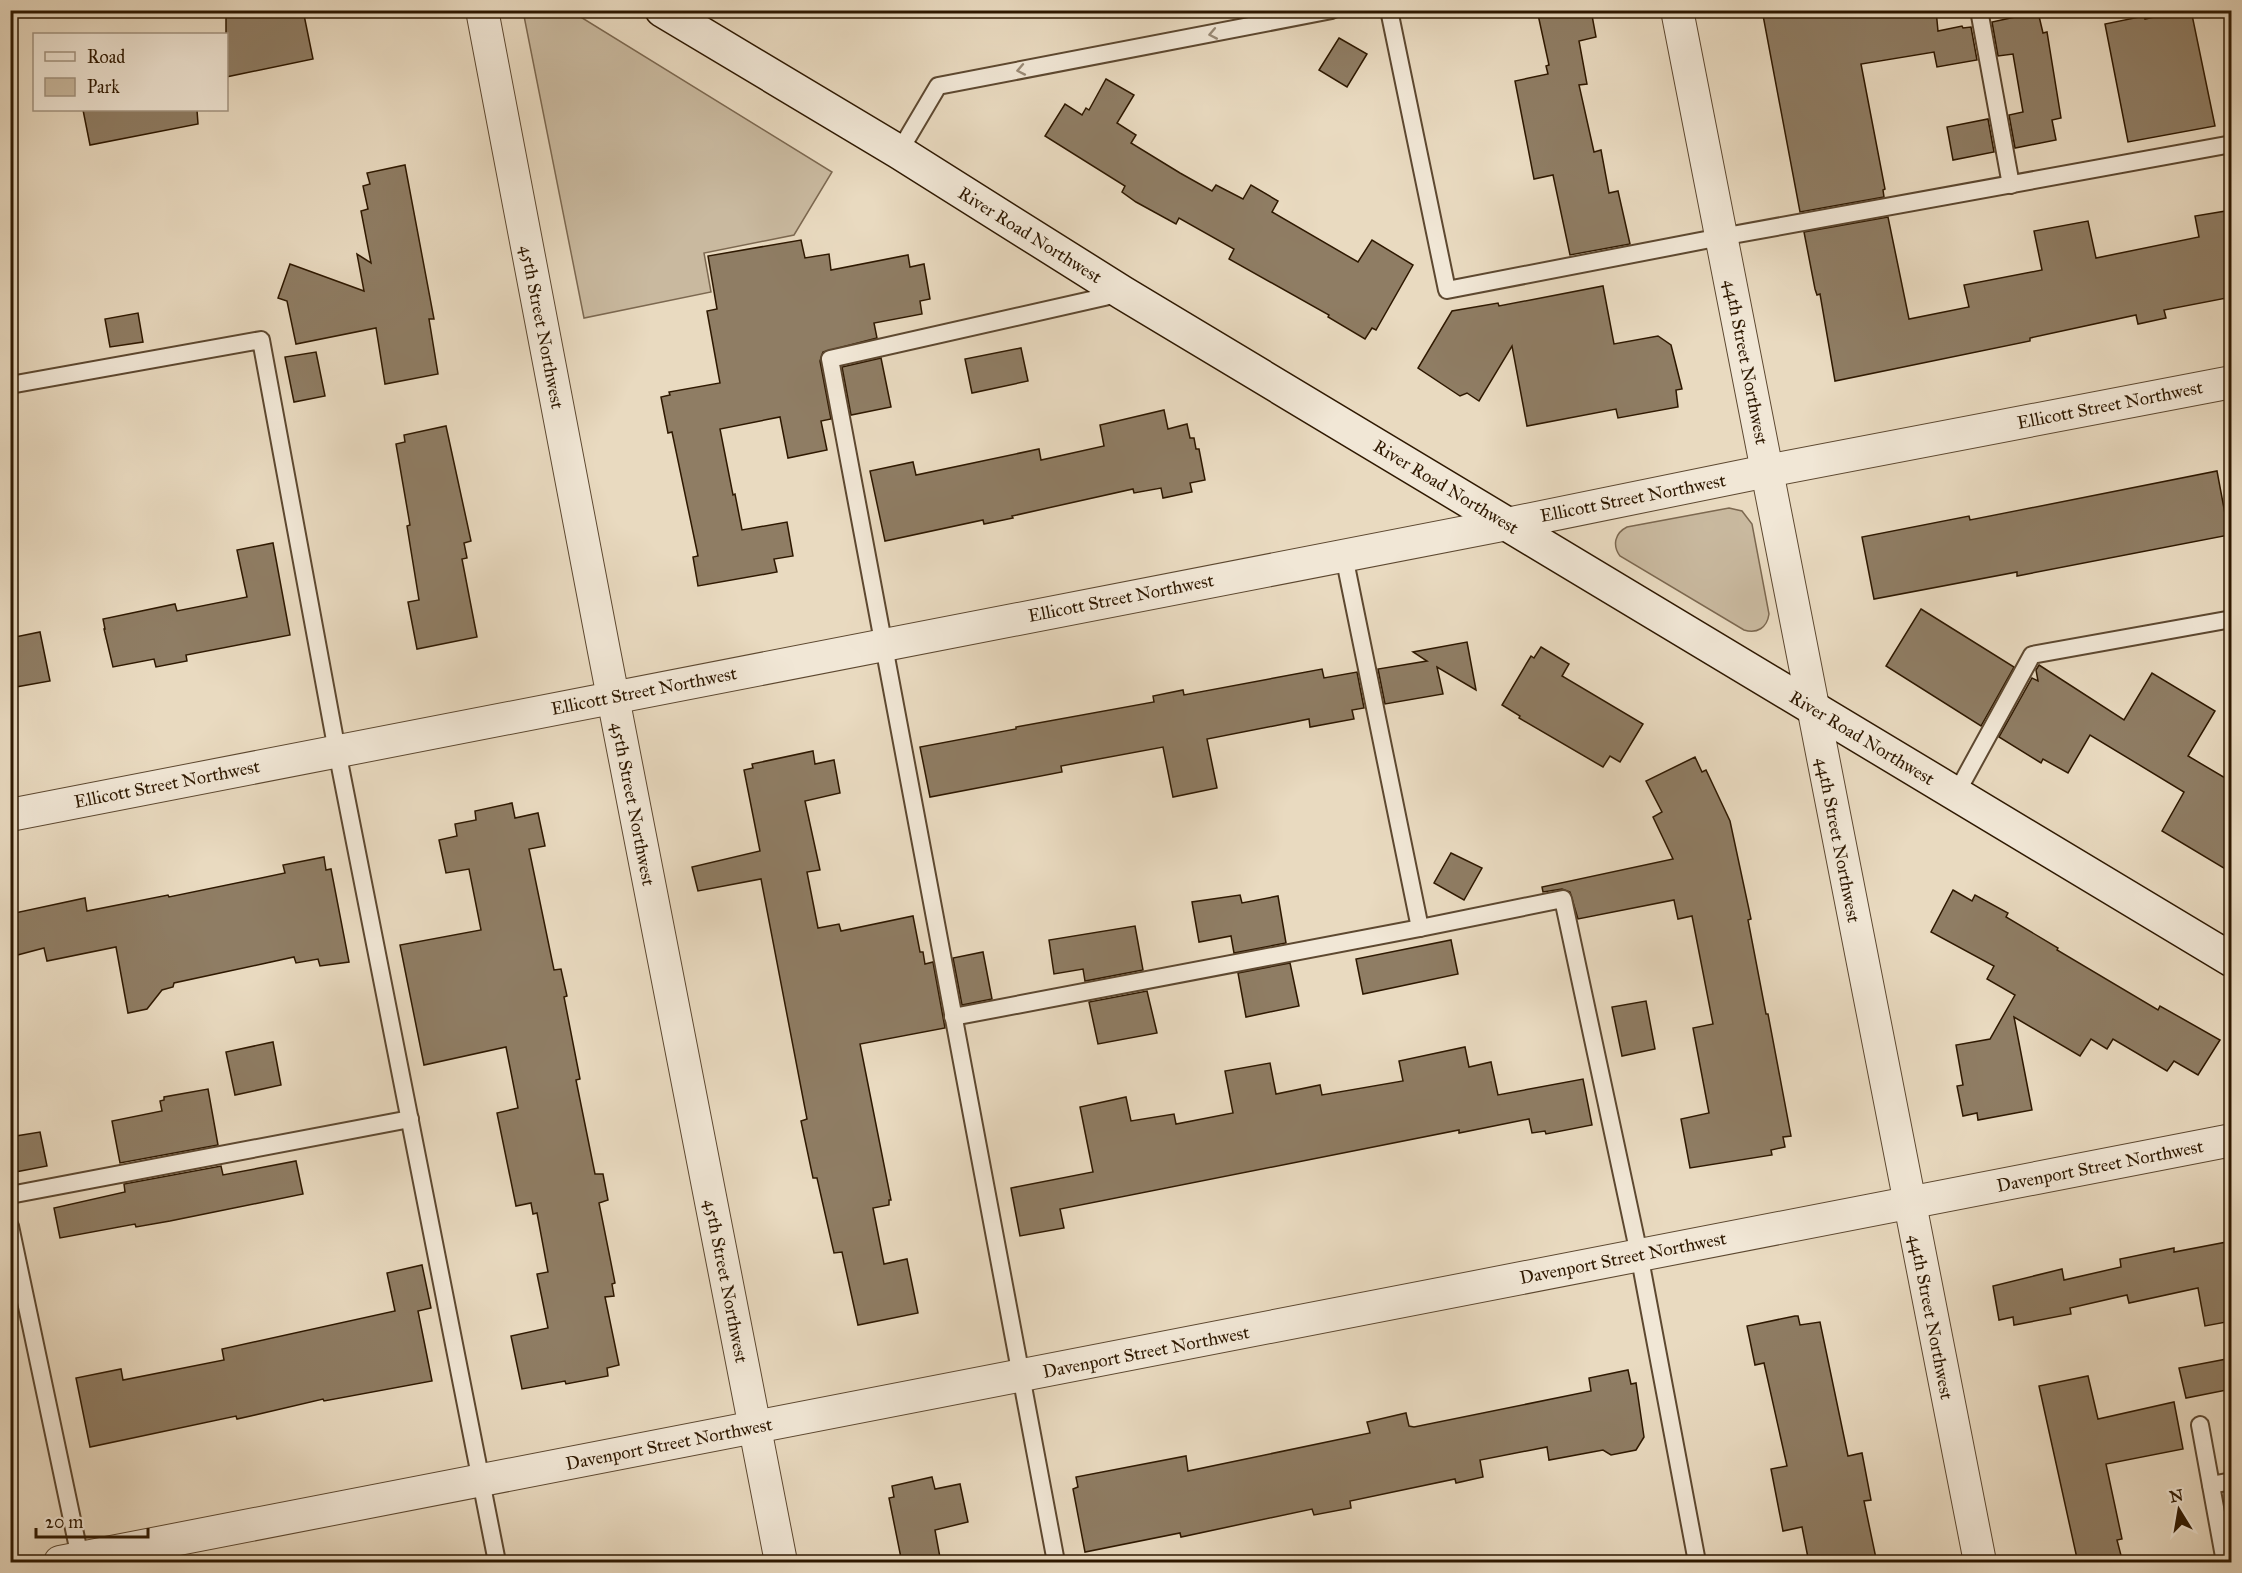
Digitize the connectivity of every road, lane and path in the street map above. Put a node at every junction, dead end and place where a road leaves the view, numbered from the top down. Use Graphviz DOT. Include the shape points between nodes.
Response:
graph roads {
  1 [pos="482,10"];
  2 [pos="662,10"];
  3 [pos="1332,10"];
  4 [pos="1389,10"];
  5 [pos="1677,10"];
  6 [pos="1979,10"];
  7 [pos="2232,144"];
  8 [pos="898,152"];
  9 [pos="2011,185"];
  10 [pos="1721,237"];
  11 [pos="1123,293"];
  12 [pos="2232,382"];
  13 [pos="10,385"];
  14 [pos="1767,471"];
  15 [pos="1507,524"];
  16 [pos="1344,556"];
  17 [pos="2232,619"];
  18 [pos="883,644"];
  19 [pos="613,697"];
  20 [pos="1813,708"];
  21 [pos="337,751"];
  22 [pos="1956,795"];
  23 [pos="10,815"];
  24 [pos="1420,928"];
  25 [pos="2232,960"];
  26 [pos="953,1017"];
  27 [pos="410,1119"];
  28 [pos="2232,1140"];
  29 [pos="10,1195"];
  30 [pos="1908,1203"];
  31 [pos="10,1226"];
  32 [pos="1639,1254"];
  33 [pos="1022,1376"];
  34 [pos="2200,1425"];
  35 [pos="754,1428"];
  36 [pos="481,1481"];
  37 [pos="2232,1481"];
  38 [pos="2211,1485"];
  39 [pos="74,1561"];
  40 [pos="497,1563"];
  41 [pos="781,1563"];
  42 [pos="1056,1563"];
  43 [pos="1697,1563"];
  44 [pos="1980,1563"];
  45 [pos="2225,1563"];
  1 -- 19 [label="street, 45th Street Northwest"];
  2 -- 8 [label="main road, River Road Northwest"];
  3 -- 8 [label="lane, one-way" via="938,87"];
  4 -- 10 [label="lane" via="1447,290"];
  5 -- 10 [label="street, 44th Street Northwest"];
  6 -- 9 [label="lane"];
  7 -- 9 [label="lane"];
  8 -- 11 [label="main road, River Road Northwest"];
  9 -- 10 [label="lane"];
  10 -- 14 [label="street, 44th Street Northwest"];
  11 -- 15 [label="main road, River Road Northwest"];
  11 -- 18 [label="lane" via="830,359"];
  12 -- 14 [label="street, Ellicott Street Northwest"];
  13 -- 21 [label="lane" via="261,340"];
  14 -- 15 [label="street, Ellicott Street Northwest"];
  14 -- 20 [label="street, 44th Street Northwest"];
  15 -- 16 [label="street, Ellicott Street Northwest"];
  15 -- 20 [label="main road, River Road Northwest"];
  16 -- 18 [label="street, Ellicott Street Northwest"];
  16 -- 24 [label="lane"];
  17 -- 22 [label="lane" via="2032,655"];
  18 -- 19 [label="street, Ellicott Street Northwest"];
  18 -- 26 [label="lane"];
  19 -- 21 [label="street, Ellicott Street Northwest"];
  19 -- 35 [label="street, 45th Street Northwest"];
  20 -- 22 [label="main road, River Road Northwest"];
  20 -- 30 [label="street, 44th Street Northwest"];
  21 -- 23 [label="street, Ellicott Street Northwest"];
  21 -- 27 [label="lane"];
  22 -- 25 [label="main road, River Road Northwest"];
  24 -- 26 [label="lane"];
  24 -- 32 [label="lane" via="1563,899"];
  26 -- 33 [label="lane"];
  27 -- 29 [label="lane"];
  27 -- 36 [label="lane"];
  28 -- 30 [label="street, Davenport Street Northwest"];
  30 -- 32 [label="street, Davenport Street Northwest"];
  30 -- 44 [label="street, 44th Street Northwest"];
  31 -- 39 [label="lane"];
  32 -- 33 [label="street, Davenport Street Northwest"];
  32 -- 43 [label="lane"];
  33 -- 35 [label="street, Davenport Street Northwest"];
  33 -- 42 [label="lane"];
  34 -- 38 [label="lane"];
  35 -- 36 [label="street, Davenport Street Northwest"];
  35 -- 41 [label="street, 45th Street Northwest"];
  36 -- 39 [label="street, Davenport Street Northwest"];
  36 -- 40 [label="lane"];
  37 -- 38 [label="lane"];
  38 -- 45 [label="lane"];
}
